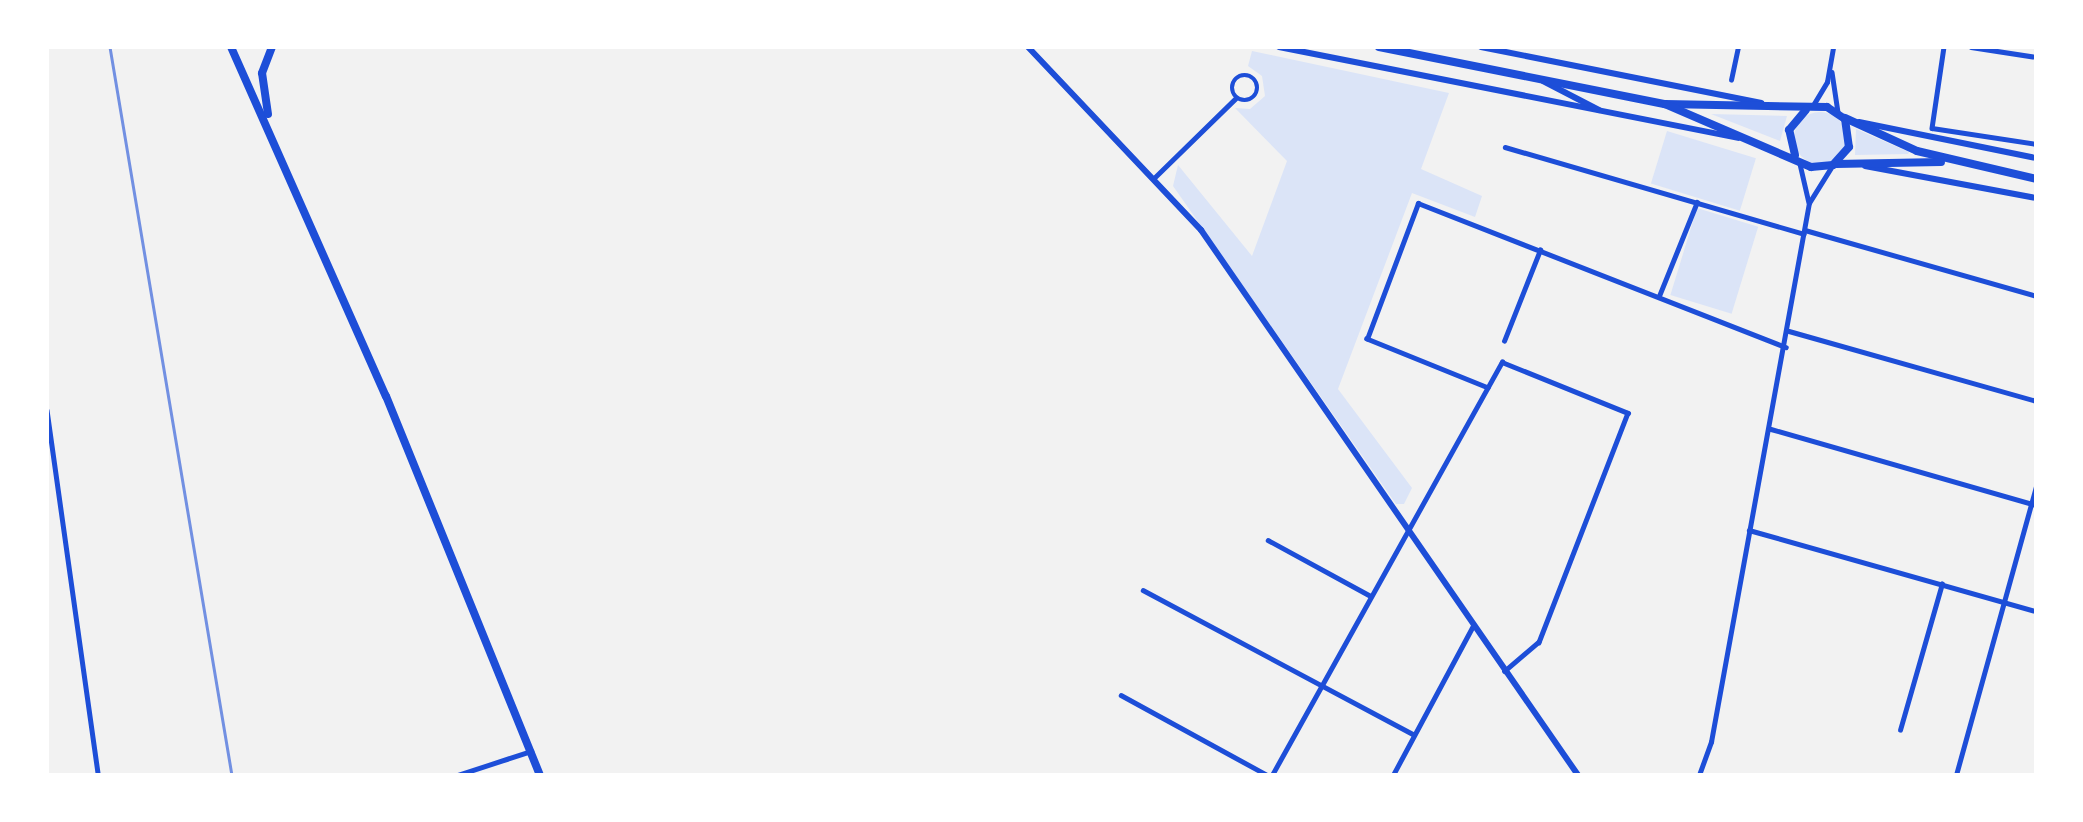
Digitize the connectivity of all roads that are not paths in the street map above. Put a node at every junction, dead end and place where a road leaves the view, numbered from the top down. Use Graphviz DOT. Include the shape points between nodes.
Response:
graph roads {
  1 [pos="231,47"];
  2 [pos="272,47"];
  3 [pos="1028,47"];
  4 [pos="1279,47"];
  5 [pos="1379,47"];
  6 [pos="1481,47"];
  7 [pos="1738,47"];
  8 [pos="1833,47"];
  9 [pos="1944,47"];
  10 [pos="1971,47"];
  11 [pos="2036,57"];
  12 [pos="1831,64"];
  13 [pos="1538,79"];
  14 [pos="1731,80"];
  15 [pos="1236,99"];
  16 [pos="1665,104"];
  17 [pos="1810,108"];
  18 [pos="1791,109"];
  19 [pos="1606,113"];
  20 [pos="1842,115"];
  21 [pos="272,131"];
  22 [pos="2036,144"];
  23 [pos="1772,145"];
  24 [pos="1506,147"];
  25 [pos="1797,158"];
  26 [pos="2036,158"];
  27 [pos="1849,163"];
  28 [pos="1959,163"];
  29 [pos="1834,164"];
  30 [pos="1155,177"];
  31 [pos="2036,179"];
  32 [pos="2036,198"];
  33 [pos="1697,202"];
  34 [pos="1809,203"];
  35 [pos="1804,232"];
  36 [pos="1540,250"];
  37 [pos="1659,296"];
  38 [pos="2036,296"];
  39 [pos="1789,331"];
  40 [pos="1504,341"];
  41 [pos="1786,346"];
  42 [pos="1488,388"];
  43 [pos="2036,401"];
  44 [pos="47,410"];
  45 [pos="1771,429"];
  46 [pos="2036,487"];
  47 [pos="2034,504"];
  48 [pos="1749,530"];
  49 [pos="1407,535"];
  50 [pos="1268,540"];
  51 [pos="1942,584"];
  52 [pos="1143,590"];
  53 [pos="1368,595"];
  54 [pos="2004,602"];
  55 [pos="2036,611"];
  56 [pos="1473,626"];
  57 [pos="1505,671"];
  58 [pos="1320,685"];
  59 [pos="1121,695"];
  60 [pos="1900,730"];
  61 [pos="1414,735"];
  62 [pos="532,750"];
  63 [pos="98,775"];
  64 [pos="458,775"];
  65 [pos="540,775"];
  66 [pos="1270,775"];
  67 [pos="1393,775"];
  68 [pos="1578,775"];
  69 [pos="1699,775"];
  70 [pos="1956,775"];
  1 -- 21 [label="main road"];
  2 -- 21 [label="main road" via="262,73"];
  3 -- 30 [label="street"];
  4 -- 19 [label="street"];
  5 -- 13 [label="main road"];
  6 -- 18 [label="street"];
  7 -- 14 [label="street"];
  8 -- 12 [label="street"];
  9 -- 22 [label="street" via="1931,128"];
  10 -- 11 [label="street"];
  12 -- 17 [label="street"];
  12 -- 20 [label="street"];
  13 -- 16 [label="main road"];
  13 -- 19 [label="street"];
  15 -- 15 [label="street" via="1253,98 1253,78 1233,82"];
  15 -- 30 [label="street"];
  16 -- 18 [label="main road"];
  16 -- 23 [label="main road"];
  17 -- 18 [label="main road"];
  17 -- 20 [label="main road"];
  17 -- 25 [label="main road" via="1789,130"];
  19 -- 23 [label="street"];
  20 -- 26 [label="street"];
  20 -- 28 [label="main road"];
  20 -- 29 [label="main road" via="1850,140"];
  21 -- 62 [label="main road"];
  23 -- 25 [label="main road"];
  24 -- 33 [label="street"];
  25 -- 29 [label="main road" via="1818,168"];
  25 -- 34 [label="street"];
  27 -- 28 [label="main road"];
  27 -- 29 [label="main road"];
  27 -- 32 [label="street"];
  28 -- 31 [label="main road"];
  29 -- 34 [label="street"];
  30 -- 49 [label="street" via="1201,230"];
  33 -- 35 [label="street"];
  33 -- 37 [label="street"];
  34 -- 35 [label="street"];
  35 -- 38 [label="street"];
  35 -- 39 [label="street"];
  36 -- 37 [label="street"];
  36 -- 40 [label="street"];
  36 -- 42 [label="street" via="1418,203 1367,339"];
  37 -- 41 [label="street"];
  39 -- 41 [label="street"];
  39 -- 43 [label="street"];
  41 -- 45 [label="street"];
  42 -- 49 [label="street"];
  42 -- 57 [label="street" via="1502,362 1628,413 1539,642"];
  44 -- 63 [label="street"];
  45 -- 47 [label="street"];
  45 -- 48 [label="street"];
  46 -- 47 [label="street"];
  47 -- 54 [label="street"];
  48 -- 51 [label="street"];
  48 -- 69 [label="street" via="1711,741"];
  49 -- 53 [label="street"];
  49 -- 56 [label="street"];
  50 -- 53 [label="street"];
  51 -- 54 [label="street"];
  51 -- 60 [label="street"];
  52 -- 58 [label="street"];
  53 -- 58 [label="street"];
  54 -- 55 [label="street"];
  54 -- 70 [label="street"];
  56 -- 57 [label="street"];
  56 -- 61 [label="street"];
  57 -- 68 [label="street"];
  58 -- 61 [label="street"];
  58 -- 66 [label="street"];
  59 -- 66 [label="street"];
  61 -- 67 [label="street"];
  62 -- 64 [label="street"];
  62 -- 65 [label="main road"];
}
